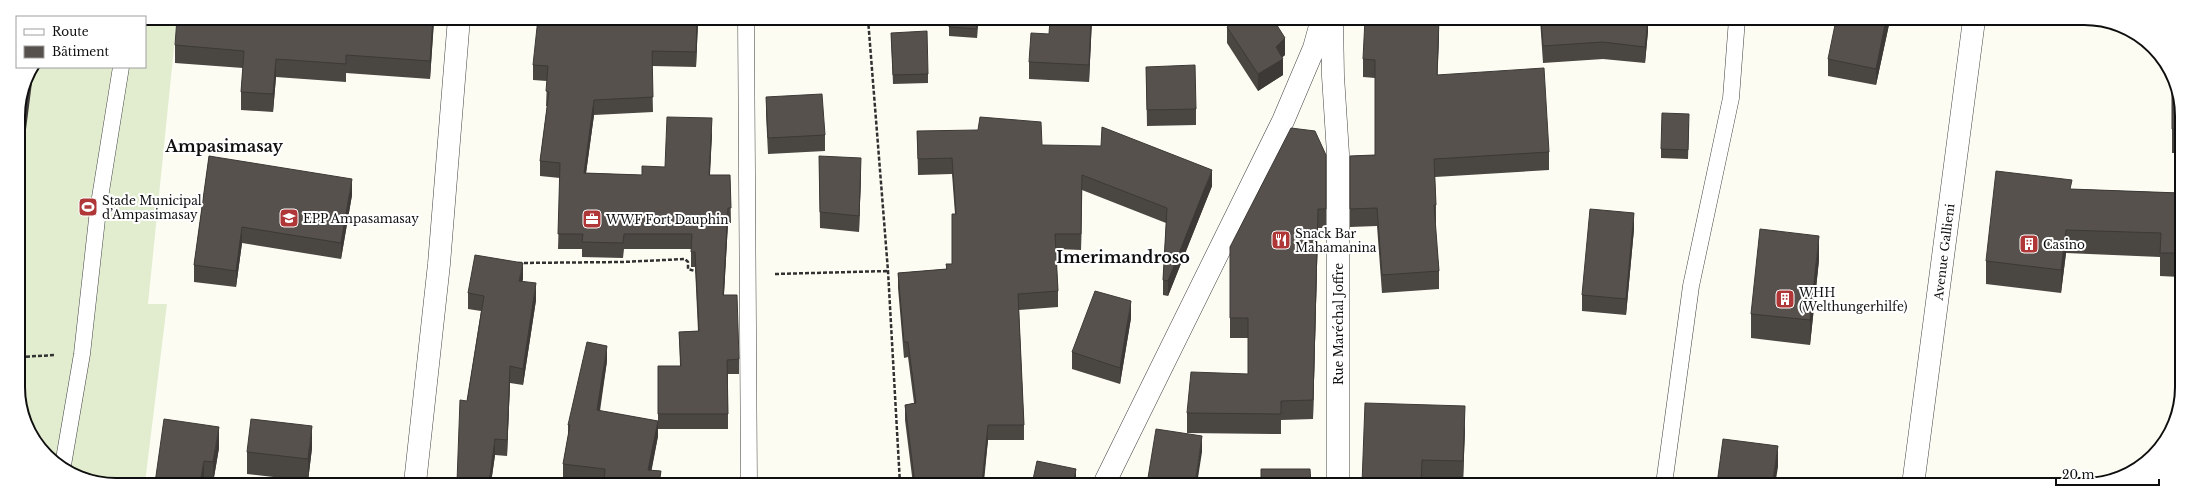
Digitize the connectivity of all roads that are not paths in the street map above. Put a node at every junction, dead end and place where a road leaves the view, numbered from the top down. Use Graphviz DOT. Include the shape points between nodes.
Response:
graph roads {
  1 [pos="458,25"];
  2 [pos="746,25"];
  3 [pos="1320,25"];
  4 [pos="1332,25"];
  5 [pos="1737,25"];
  6 [pos="1973,25"];
  7 [pos="121,68"];
  8 [pos="64,462"];
  9 [pos="416,478"];
  10 [pos="749,478"];
  11 [pos="1107,478"];
  12 [pos="1338,478"];
  13 [pos="1665,478"];
  14 [pos="1914,478"];
  1 -- 9 [label="street" via="439,264"];
  2 -- 10 [label="lane"];
  3 -- 11 [label="street" via="1314,48 1283,120"];
  4 -- 12 [label="street, Rue Maréchal Joffre" via="1338,154"];
  5 -- 13 [label="lane" via="1731,98 1690,286"];
  6 -- 14 [label="street, Avenue Gallieni"];
  7 -- 8 [label="lane" via="98,210 82,354"];
}
